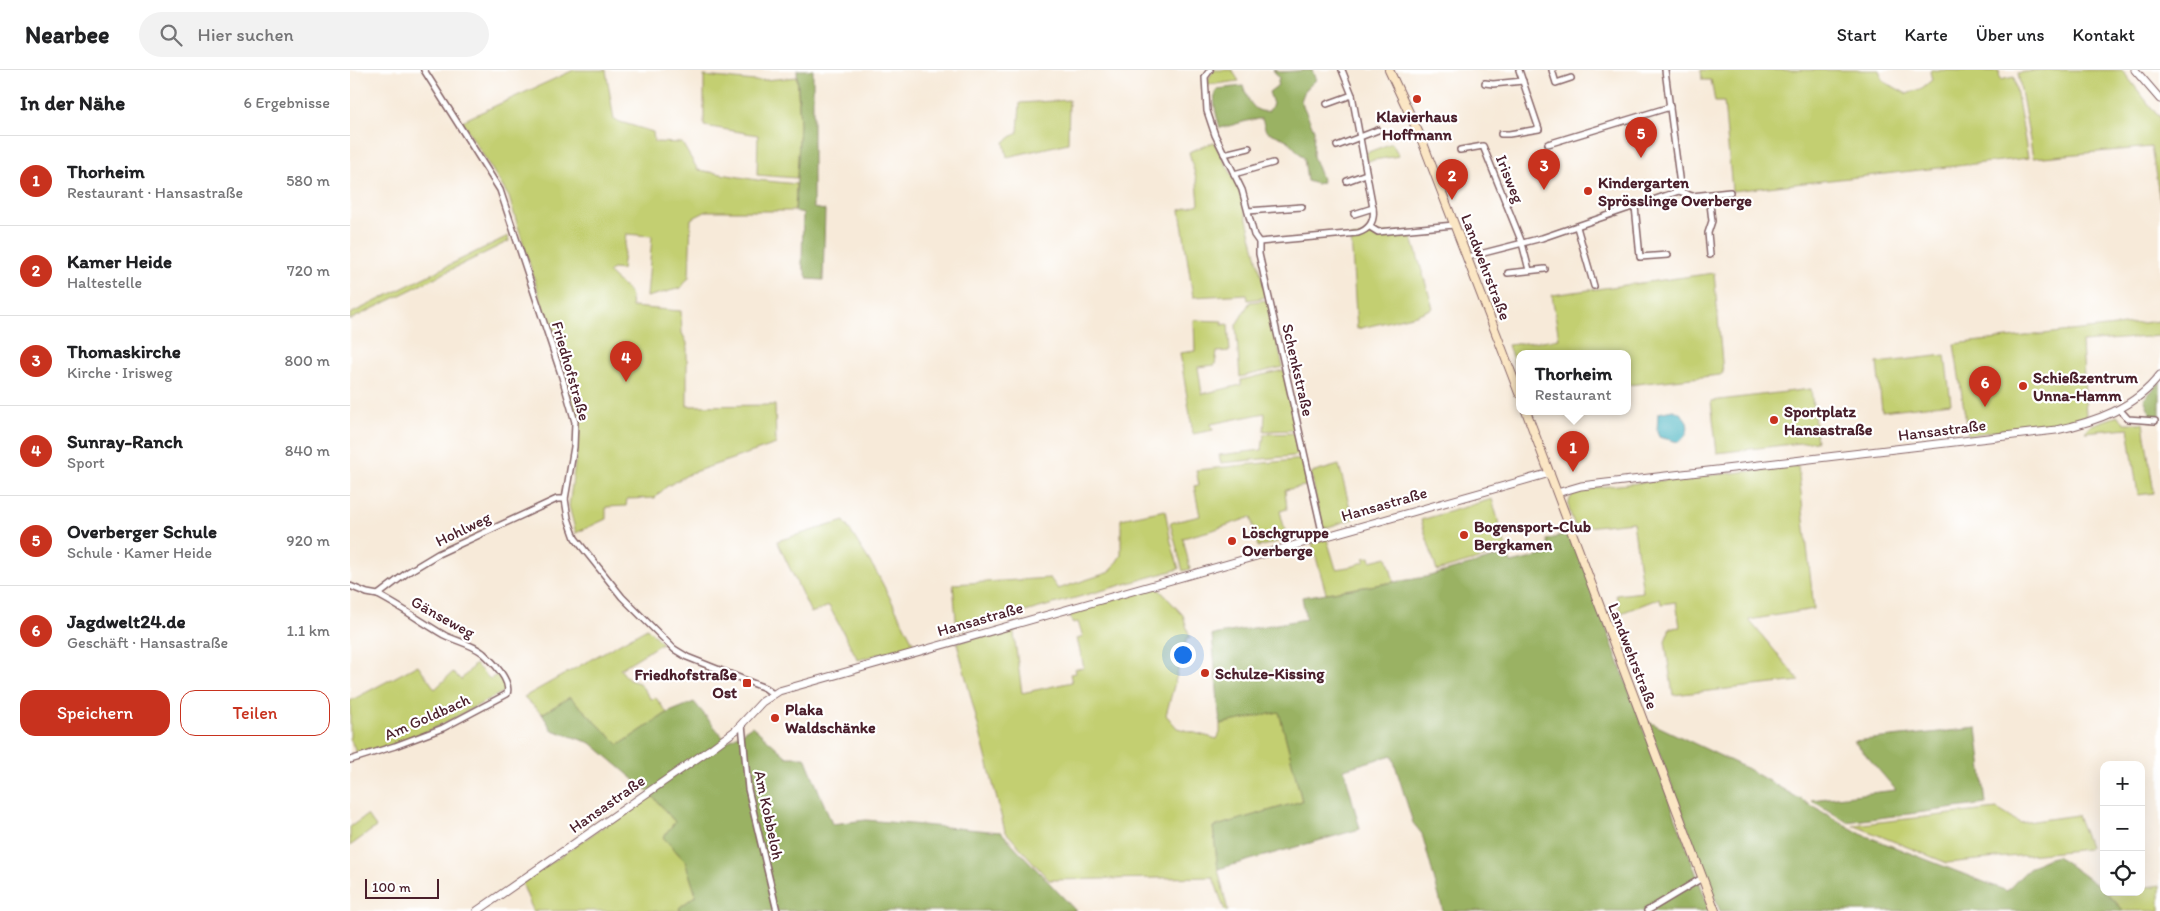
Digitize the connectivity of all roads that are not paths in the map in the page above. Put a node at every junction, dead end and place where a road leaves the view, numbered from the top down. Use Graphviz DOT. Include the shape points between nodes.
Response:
graph roads {
  1 [pos="424,70"];
  2 [pos="1210,70"];
  3 [pos="1342,70"];
  4 [pos="1389,70"];
  5 [pos="1519,70"];
  6 [pos="1552,70"];
  7 [pos="1664,70"];
  8 [pos="2135,70"];
  9 [pos="1571,78"];
  10 [pos="1523,81"];
  11 [pos="1485,83"];
  12 [pos="1352,95"];
  13 [pos="2160,99"];
  14 [pos="1327,104"];
  15 [pos="1670,107"];
  16 [pos="1378,130"];
  17 [pos="1501,134"];
  18 [pos="1359,137"];
  19 [pos="1548,144"];
  20 [pos="1337,146"];
  21 [pos="1249,148"];
  22 [pos="1460,150"];
  23 [pos="1224,154"];
  24 [pos="1273,163"];
  25 [pos="1234,174"];
  26 [pos="1366,174"];
  27 [pos="1347,181"];
  28 [pos="1679,191"];
  29 [pos="1730,192"];
  30 [pos="1709,195"];
  31 [pos="1635,206"];
  32 [pos="1302,207"];
  33 [pos="1373,208"];
  34 [pos="1248,211"];
  35 [pos="1354,214"];
  36 [pos="1454,225"];
  37 [pos="1370,227"];
  38 [pos="1577,227"];
  39 [pos="1259,242"];
  40 [pos="1522,243"];
  41 [pos="1668,255"];
  42 [pos="1710,255"];
  43 [pos="1468,258"];
  44 [pos="1545,269"];
  45 [pos="1529,270"];
  46 [pos="1508,273"];
  47 [pos="1594,286"];
  48 [pos="2160,375"];
  49 [pos="1516,385"];
  50 [pos="2119,409"];
  51 [pos="1528,415"];
  52 [pos="2155,421"];
  53 [pos="1550,473"];
  54 [pos="1557,493"];
  55 [pos="565,499"];
  56 [pos="1322,536"];
  57 [pos="350,586"];
  58 [pos="378,595"];
  59 [pos="509,689"];
  60 [pos="773,694"];
  61 [pos="742,724"];
  62 [pos="350,760"];
  63 [pos="1702,878"];
  64 [pos="477,911"];
  65 [pos="777,911"];
  66 [pos="1647,911"];
  67 [pos="1715,911"];
  1 -- 55 [label="street, Friedhofstraße" via="494,179 508,209 574,418"];
  2 -- 23 [label="street, Schenkstraße" via="1205,77 1207,111"];
  3 -- 12 [label="street"];
  4 -- 36 [label="main road, Landwehrstraße" via="1422,138"];
  5 -- 10 [label="street"];
  6 -- 9 [label="street" via="1556,83"];
  7 -- 15 [label="street"];
  8 -- 13 [label="street"];
  10 -- 11 [label="street"];
  10 -- 17 [label="street" via="1539,129"];
  12 -- 14 [label="street"];
  12 -- 18 [label="street"];
  15 -- 19 [label="street"];
  15 -- 28 [label="street"];
  16 -- 18 [label="street"];
  18 -- 20 [label="street"];
  18 -- 26 [label="street"];
  21 -- 23 [label="street"];
  22 -- 40 [label="street, Irisweg" via="1483,146"];
  23 -- 25 [label="street, Schenkstraße"];
  24 -- 25 [label="street"];
  25 -- 34 [label="street, Schenkstraße"];
  26 -- 27 [label="street"];
  26 -- 33 [label="street"];
  28 -- 30 [label="street" via="1689,196"];
  28 -- 31 [label="street"];
  29 -- 30 [label="street"];
  30 -- 42 [label="street" via="1712,220 1708,233"];
  31 -- 38 [label="street"];
  31 -- 41 [label="street" via="1640,257"];
  32 -- 34 [label="street"];
  33 -- 35 [label="street"];
  33 -- 37 [label="street"];
  34 -- 39 [label="street, Schenkstraße"];
  36 -- 37 [label="street" via="1378,232"];
  36 -- 43 [label="main road, Landwehrstraße"];
  37 -- 39 [label="street" via="1358,233"];
  38 -- 40 [label="street"];
  38 -- 47 [label="street"];
  39 -- 56 [label="street, Schenkstraße" via="1259,254"];
  40 -- 43 [label="street"];
  40 -- 45 [label="street"];
  43 -- 49 [label="main road, Landwehrstraße"];
  44 -- 45 [label="street"];
  45 -- 46 [label="street"];
  48 -- 50 [label="street, Hansastraße" via="2139,396"];
  50 -- 52 [label="street" via="2128,420"];
  50 -- 54 [label="street, Hansastraße" via="2082,424 2056,430 1581,486"];
  51 -- 53 [label="main road, Landwehrstraße"];
  53 -- 54 [label="main road, Landwehrstraße"];
  53 -- 56 [label="street, Hansastraße"];
  54 -- 63 [label="main road, Landwehrstraße"];
  55 -- 58 [label="street, Hohlweg" via="438,554"];
  55 -- 60 [label="street, Friedhofstraße" via="569,524 580,547 668,644 687,657 766,688"];
  56 -- 60 [label="street, Hansastraße"];
  57 -- 58 [label="street, Gänseweg"];
  58 -- 59 [label="street, Gänseweg" via="444,635 482,652"];
  59 -- 62 [label="street, Am Goldbach" via="507,694 442,728"];
  60 -- 61 [label="street, Hansastraße"];
  61 -- 64 [label="street, Hansastraße"];
  61 -- 65 [label="street, Am Kobbeloh" via="748,789"];
  63 -- 66 [label="street"];
  63 -- 67 [label="main road, Landwehrstraße"];
}
